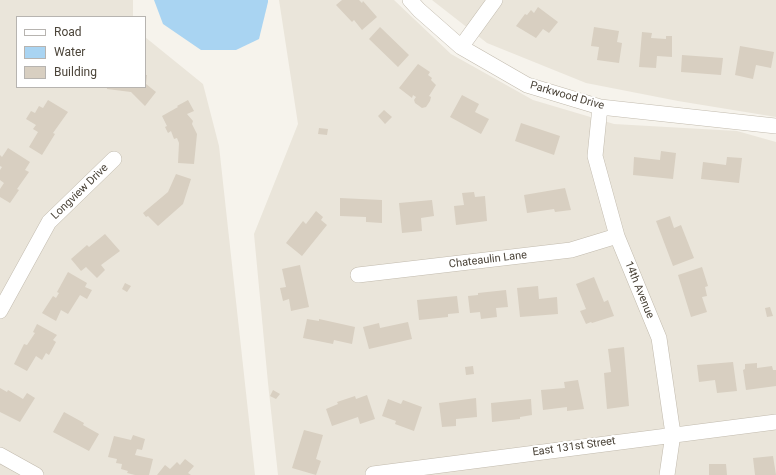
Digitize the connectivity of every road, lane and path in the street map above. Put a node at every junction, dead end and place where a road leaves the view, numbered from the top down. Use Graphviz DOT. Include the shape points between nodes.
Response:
graph roads {
  1 [pos="410,0"];
  2 [pos="495,0"];
  3 [pos="461,47"];
  4 [pos="600,107"];
  5 [pos="776,126"];
  6 [pos="114,159"];
  7 [pos="617,236"];
  8 [pos="358,275"];
  9 [pos="0,310"];
  10 [pos="776,422"];
  11 [pos="673,434"];
  12 [pos="0,455"];
  13 [pos="373,474"];
  14 [pos="36,475"];
  15 [pos="667,475"];
  1 -- 3 [label="street, Parkwood Drive"];
  2 -- 3 [label="street"];
  3 -- 4 [label="street, Parkwood Drive" via="527,85"];
  4 -- 5 [label="street, Parkwood Drive"];
  4 -- 7 [label="street, 14th Avenue" via="596,156"];
  6 -- 9 [label="street, Longview Drive" via="49,222"];
  7 -- 8 [label="street, Chateaulin Lane" via="571,250"];
  7 -- 11 [label="street, 14th Avenue" via="659,338"];
  10 -- 11 [label="street, East 131st Street"];
  11 -- 13 [label="street, East 131st Street"];
  11 -- 15 [label="street, 14th Avenue"];
  12 -- 14 [label="street"];
}
